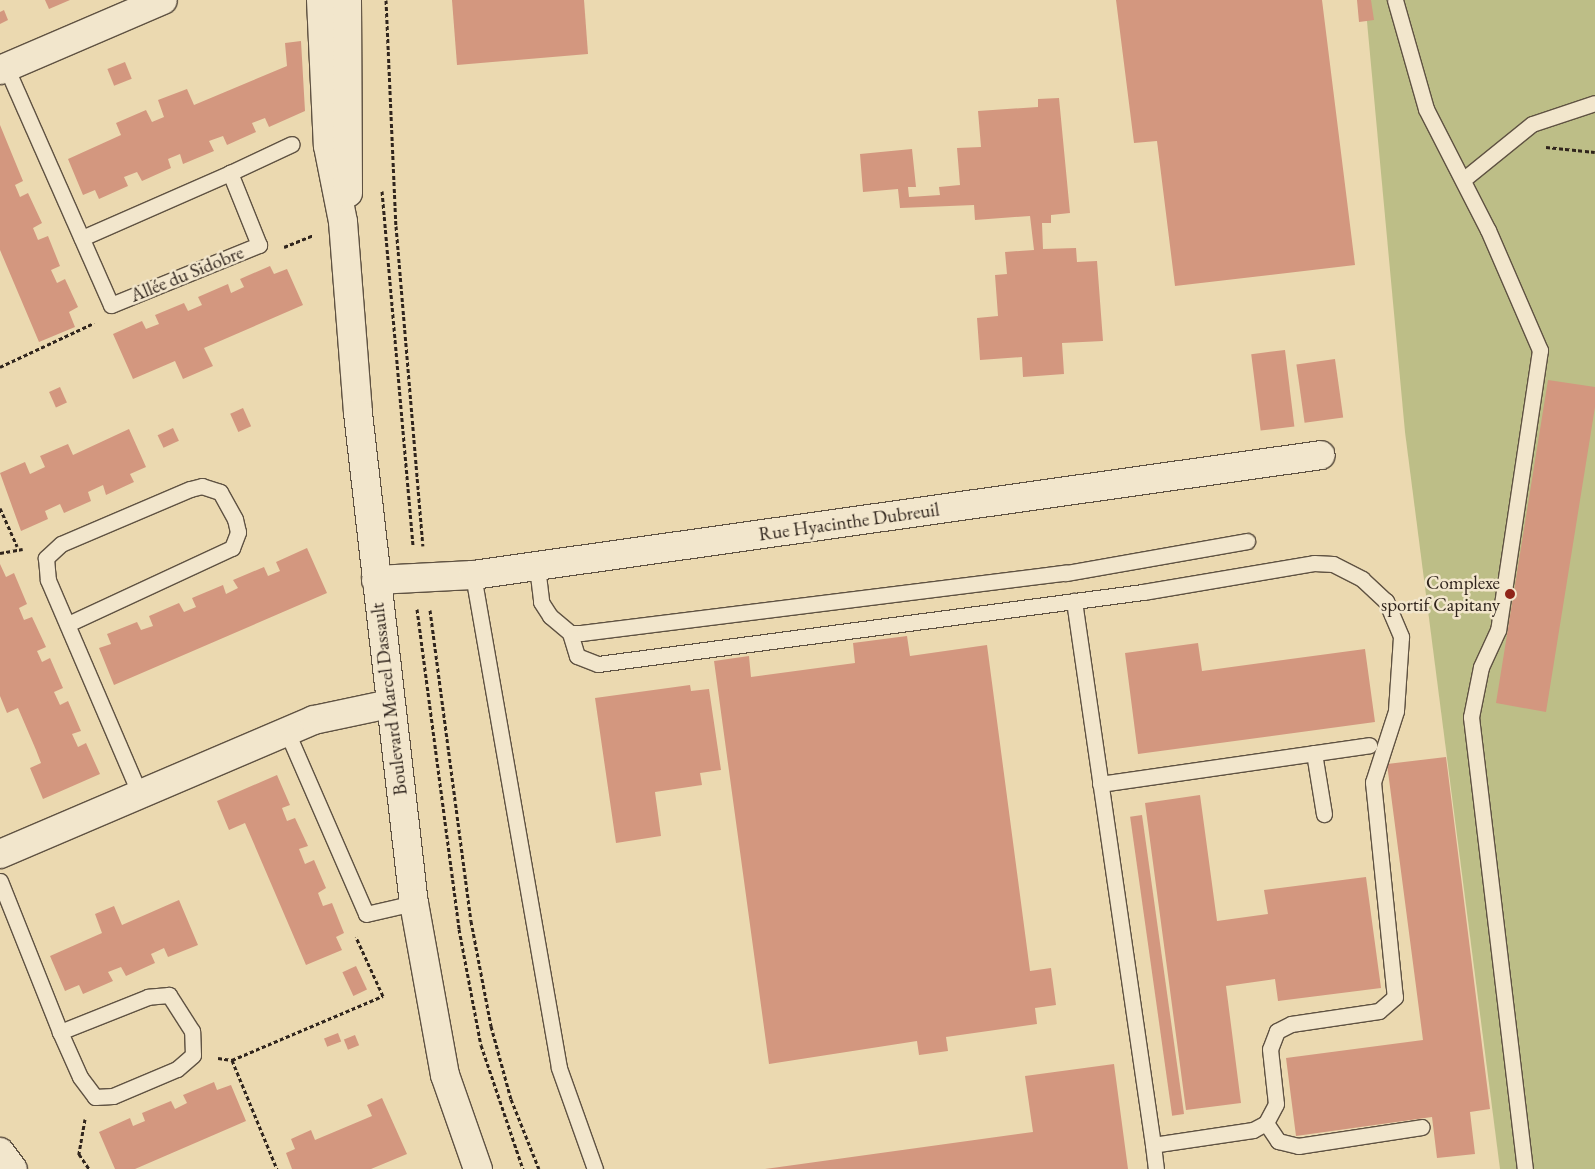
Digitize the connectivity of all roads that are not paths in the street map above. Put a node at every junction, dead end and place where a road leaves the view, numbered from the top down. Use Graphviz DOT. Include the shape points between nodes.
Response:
graph roads {
  1 [pos="321,0"];
  2 [pos="347,0"];
  3 [pos="1395,0"];
  4 [pos="154,2"];
  5 [pos="3,69"];
  6 [pos="1595,103"];
  7 [pos="292,144"];
  8 [pos="230,173"];
  9 [pos="1464,179"];
  10 [pos="343,222"];
  11 [pos="82,238"];
  12 [pos="1321,455"];
  13 [pos="1247,541"];
  14 [pos="537,567"];
  15 [pos="473,575"];
  16 [pos="376,580"];
  17 [pos="1074,601"];
  18 [pos="68,624"];
  19 [pos="570,633"];
  20 [pos="388,704"];
  21 [pos="287,732"];
  22 [pos="1369,745"];
  23 [pos="1314,753"];
  24 [pos="1100,784"];
  25 [pos="140,795"];
  26 [pos="1324,814"];
  27 [pos="0,854"];
  28 [pos="0,881"];
  29 [pos="414,903"];
  30 [pos="60,1032"];
  31 [pos="1266,1123"];
  32 [pos="1422,1127"];
  33 [pos="1153,1145"];
  34 [pos="0,1152"];
  35 [pos="13,1169"];
  36 [pos="478,1169"];
  37 [pos="595,1169"];
  38 [pos="1156,1169"];
  39 [pos="1525,1169"];
  1 -- 10 [label="street, Boulevard Marcel Dassault" via="328,146"];
  2 -- 10 [label="street, Boulevard Marcel Dassault" via="350,177"];
  3 -- 9 [label="lane" via="1426,109"];
  4 -- 5 [label="street, Allée du Sidobre"];
  5 -- 11 [label="lane, Allée du Sidobre"];
  6 -- 9 [label="lane" via="1520,132"];
  7 -- 8 [label="lane"];
  8 -- 11 [label="lane"];
  8 -- 11 [label="lane, Allée du Sidobre" via="259,245 111,305"];
  9 -- 39 [label="lane" via="1540,350 1498,630 1481,668 1471,717"];
  10 -- 16 [label="street, Boulevard Marcel Dassault"];
  12 -- 14 [label="street, Rue Hyacinthe Dubreuil"];
  13 -- 19 [label="lane" via="1066,573"];
  14 -- 15 [label="street, Rue Hyacinthe Dubreuil"];
  14 -- 19 [label="lane" via="541,602 559,627"];
  15 -- 16 [label="street, Rue Hyacinthe Dubreuil"];
  15 -- 37 [label="lane" via="559,1068"];
  16 -- 20 [label="street, Boulevard Marcel Dassault"];
  17 -- 19 [label="lane" via="598,664 577,656"];
  17 -- 24 [label="lane"];
  17 -- 31 [label="lane" via="1314,563 1333,564 1362,579 1396,616 1401,637 1396,711 1373,782 1395,997 1379,1011 1291,1024 1277,1031 1270,1049 1276,1104"];
  18 -- 18 [label="lane" via="45,568 52,550 190,489 212,487 220,492 235,519 238,532 232,548"];
  18 -- 25 [label="lane"];
  20 -- 21 [label="street" via="314,720"];
  20 -- 29 [label="street, Boulevard Marcel Dassault"];
  21 -- 25 [label="street"];
  21 -- 29 [label="lane" via="366,914"];
  22 -- 23 [label="lane"];
  23 -- 24 [label="lane"];
  23 -- 26 [label="lane"];
  24 -- 33 [label="lane"];
  25 -- 27 [label="street"];
  28 -- 30 [label="lane"];
  29 -- 36 [label="street, Boulevard Marcel Dassault" via="445,1075"];
  30 -- 30 [label="lane" via="80,1077 95,1097 113,1096 177,1069 193,1055 192,1031 169,995 148,997"];
  31 -- 32 [label="lane" via="1278,1142 1298,1146"];
  31 -- 33 [label="lane" via="1254,1130"];
  33 -- 38 [label="lane"];
  34 -- 35 [label="street"];
}
